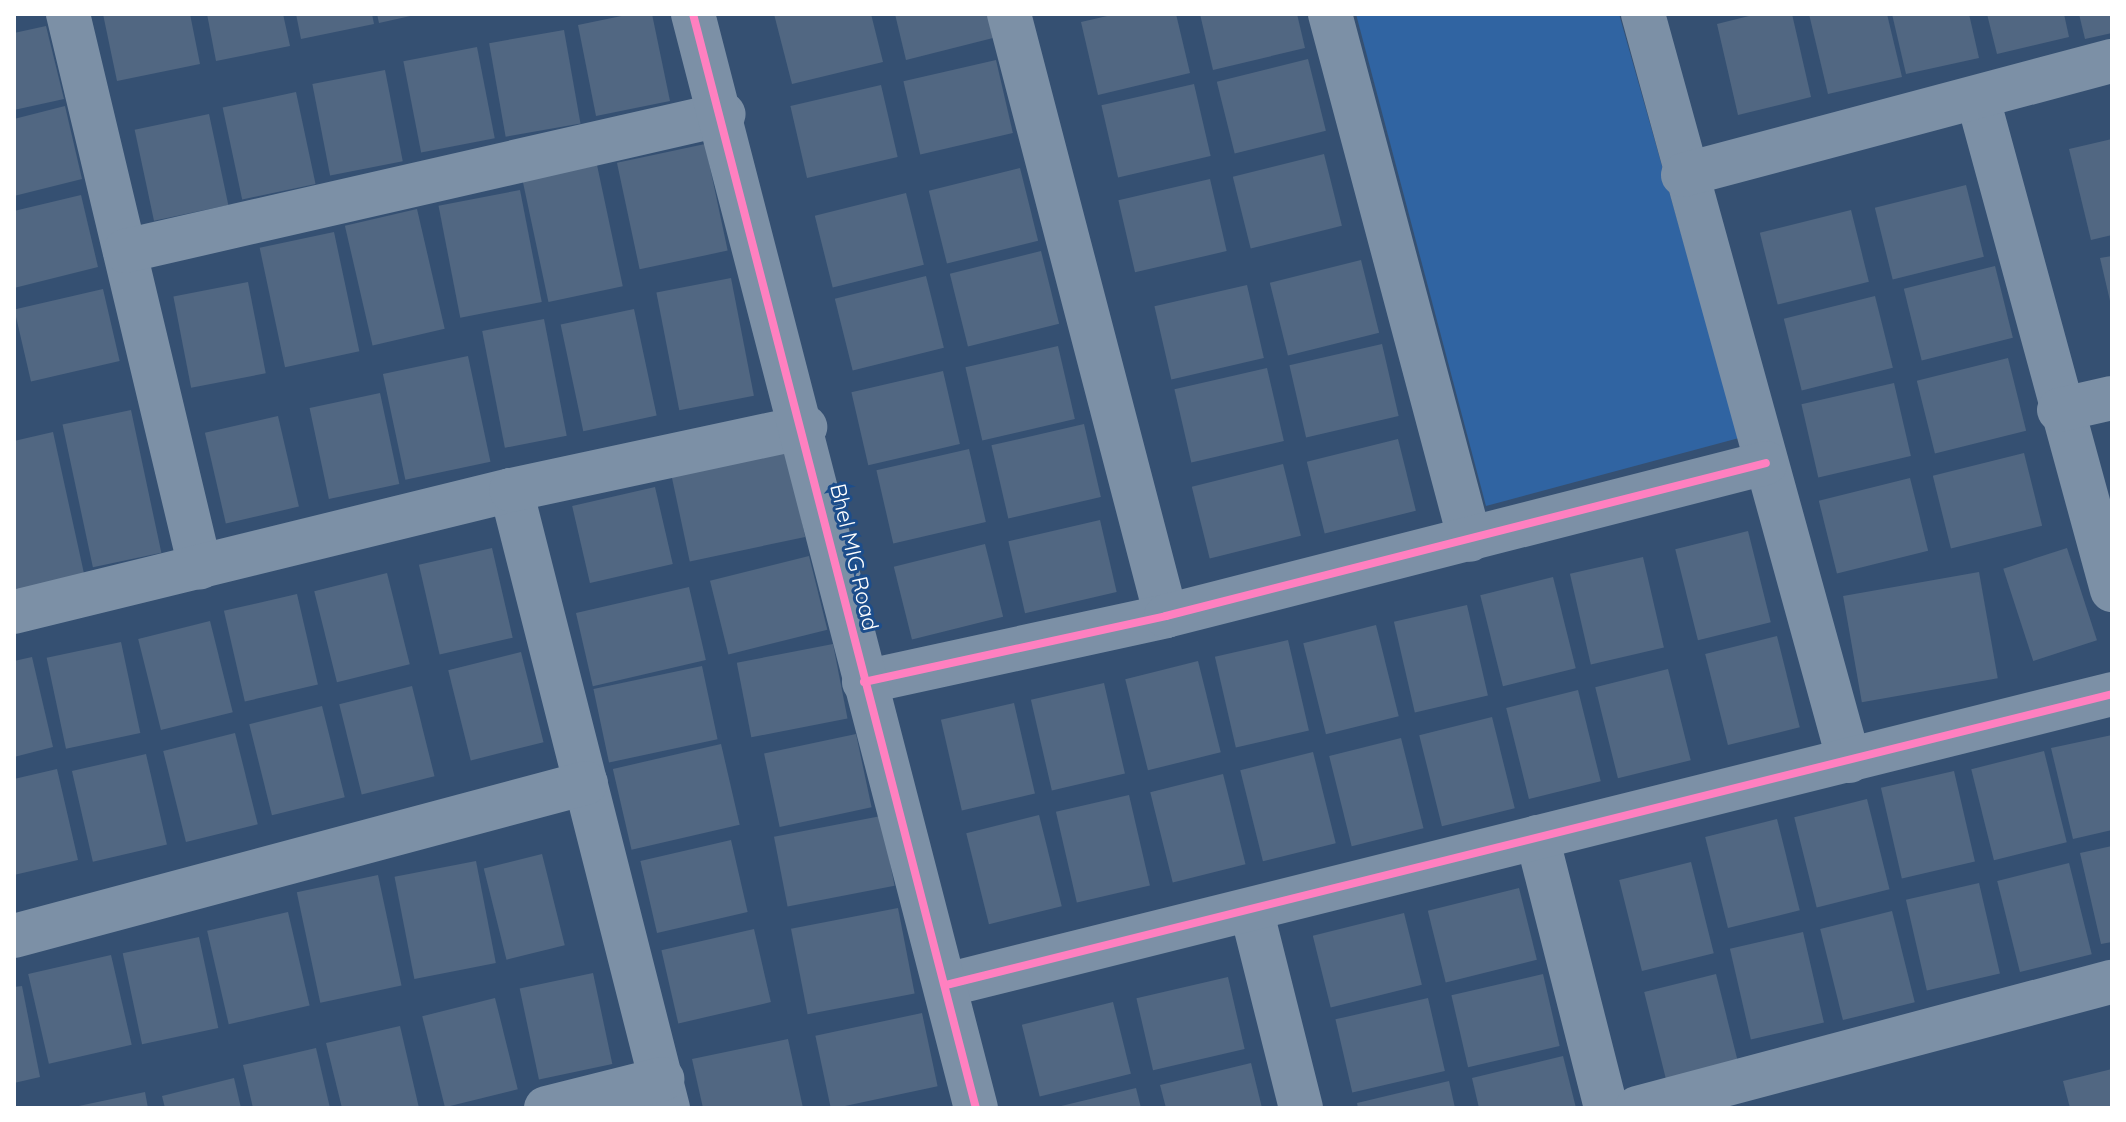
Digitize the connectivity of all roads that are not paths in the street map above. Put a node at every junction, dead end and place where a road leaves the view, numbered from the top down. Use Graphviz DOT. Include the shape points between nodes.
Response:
graph roads {
  1 [pos="68,14"];
  2 [pos="693,14"];
  3 [pos="1009,14"];
  4 [pos="1330,14"];
  5 [pos="1643,14"];
  6 [pos="2112,61"];
  7 [pos="1978,99"];
  8 [pos="724,114"];
  9 [pos="1683,175"];
  10 [pos="125,251"];
  11 [pos="2112,398"];
  12 [pos="2059,410"];
  13 [pos="805,427"];
  14 [pos="1766,463"];
  15 [pos="511,490"];
  16 [pos="1470,540"];
  17 [pos="200,567"];
  18 [pos="2112,590"];
  19 [pos="14,612"];
  20 [pos="1166,616"];
  21 [pos="864,682"];
  22 [pos="2112,694"];
  23 [pos="1849,761"];
  24 [pos="586,783"];
  25 [pos="1537,837"];
  26 [pos="1252,913"];
  27 [pos="14,936"];
  28 [pos="2112,982"];
  29 [pos="946,985"];
  30 [pos="665,1093"];
  31 [pos="546,1108"];
  32 [pos="976,1108"];
  33 [pos="1301,1108"];
  34 [pos="1606,1108"];
  35 [pos="1637,1108"];
  1 -- 10 [label="street"];
  2 -- 8 [label="street, Bhel MIG Road"];
  3 -- 20 [label="street"];
  4 -- 16 [label="street"];
  5 -- 9 [label="street"];
  6 -- 7 [label="street"];
  7 -- 9 [label="street"];
  7 -- 12 [label="street"];
  8 -- 10 [label="street"];
  8 -- 13 [label="street, Bhel MIG Road"];
  9 -- 14 [label="street"];
  10 -- 17 [label="street"];
  11 -- 12 [label="street"];
  12 -- 18 [label="street"];
  13 -- 15 [label="street"];
  13 -- 21 [label="street, Bhel MIG Road"];
  14 -- 16 [label="street"];
  14 -- 23 [label="street"];
  15 -- 17 [label="street"];
  15 -- 24 [label="street"];
  16 -- 20 [label="street"];
  17 -- 19 [label="street"];
  20 -- 21 [label="street"];
  21 -- 29 [label="street, Bhel MIG Road"];
  22 -- 23 [label="street"];
  23 -- 25 [label="street"];
  24 -- 27 [label="street"];
  24 -- 30 [label="street"];
  25 -- 26 [label="street"];
  25 -- 34 [label="street"];
  26 -- 29 [label="street"];
  26 -- 33 [label="street"];
  28 -- 35 [label="street"];
  29 -- 32 [label="street, Bhel MIG Road"];
  30 -- 31 [label="street"];
}
